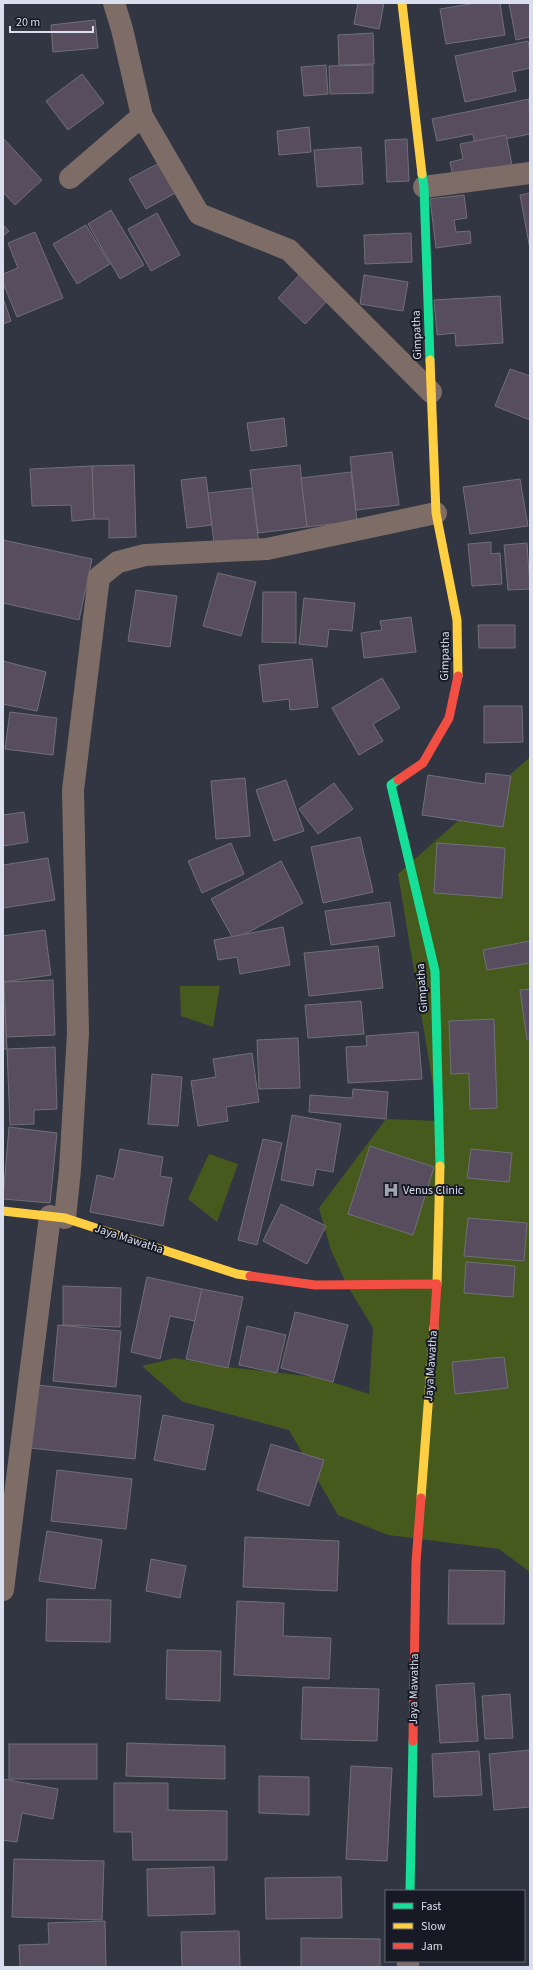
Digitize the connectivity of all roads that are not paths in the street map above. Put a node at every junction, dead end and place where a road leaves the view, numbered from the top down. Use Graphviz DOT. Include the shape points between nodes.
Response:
graph roads {
  1 [pos="114,3"];
  2 [pos="402,3"];
  3 [pos="142,116"];
  4 [pos="530,173"];
  5 [pos="70,178"];
  6 [pos="424,187"];
  7 [pos="431,392"];
  8 [pos="436,513"];
  9 [pos="3,1211"];
  10 [pos="57,1217"];
  11 [pos="437,1284"];
  12 [pos="3,1590"];
  13 [pos="410,1890"];
  1 -- 3 [label="street"];
  2 -- 6 [label="street, Gimpatha"];
  3 -- 5 [label="street"];
  3 -- 7 [label="street" via="199,214 289,250"];
  4 -- 6 [label="street"];
  6 -- 7 [label="street, Gimpatha"];
  7 -- 8 [label="street, Gimpatha"];
  8 -- 10 [label="street" via="267,549 145,555 118,562 99,577 73,790 78,1033 70,1170"];
  8 -- 11 [label="street, Gimpatha" via="457,620 458,677 449,718 423,763 391,786 435,971 441,1190"];
  9 -- 10 [label="street, Jaya Mawatha"];
  10 -- 11 [label="street, Jaya Mawatha" via="237,1274 314,1285"];
  10 -- 12 [label="street"];
  11 -- 13 [label="street, Jaya Mawatha" via="416,1562"];
}
